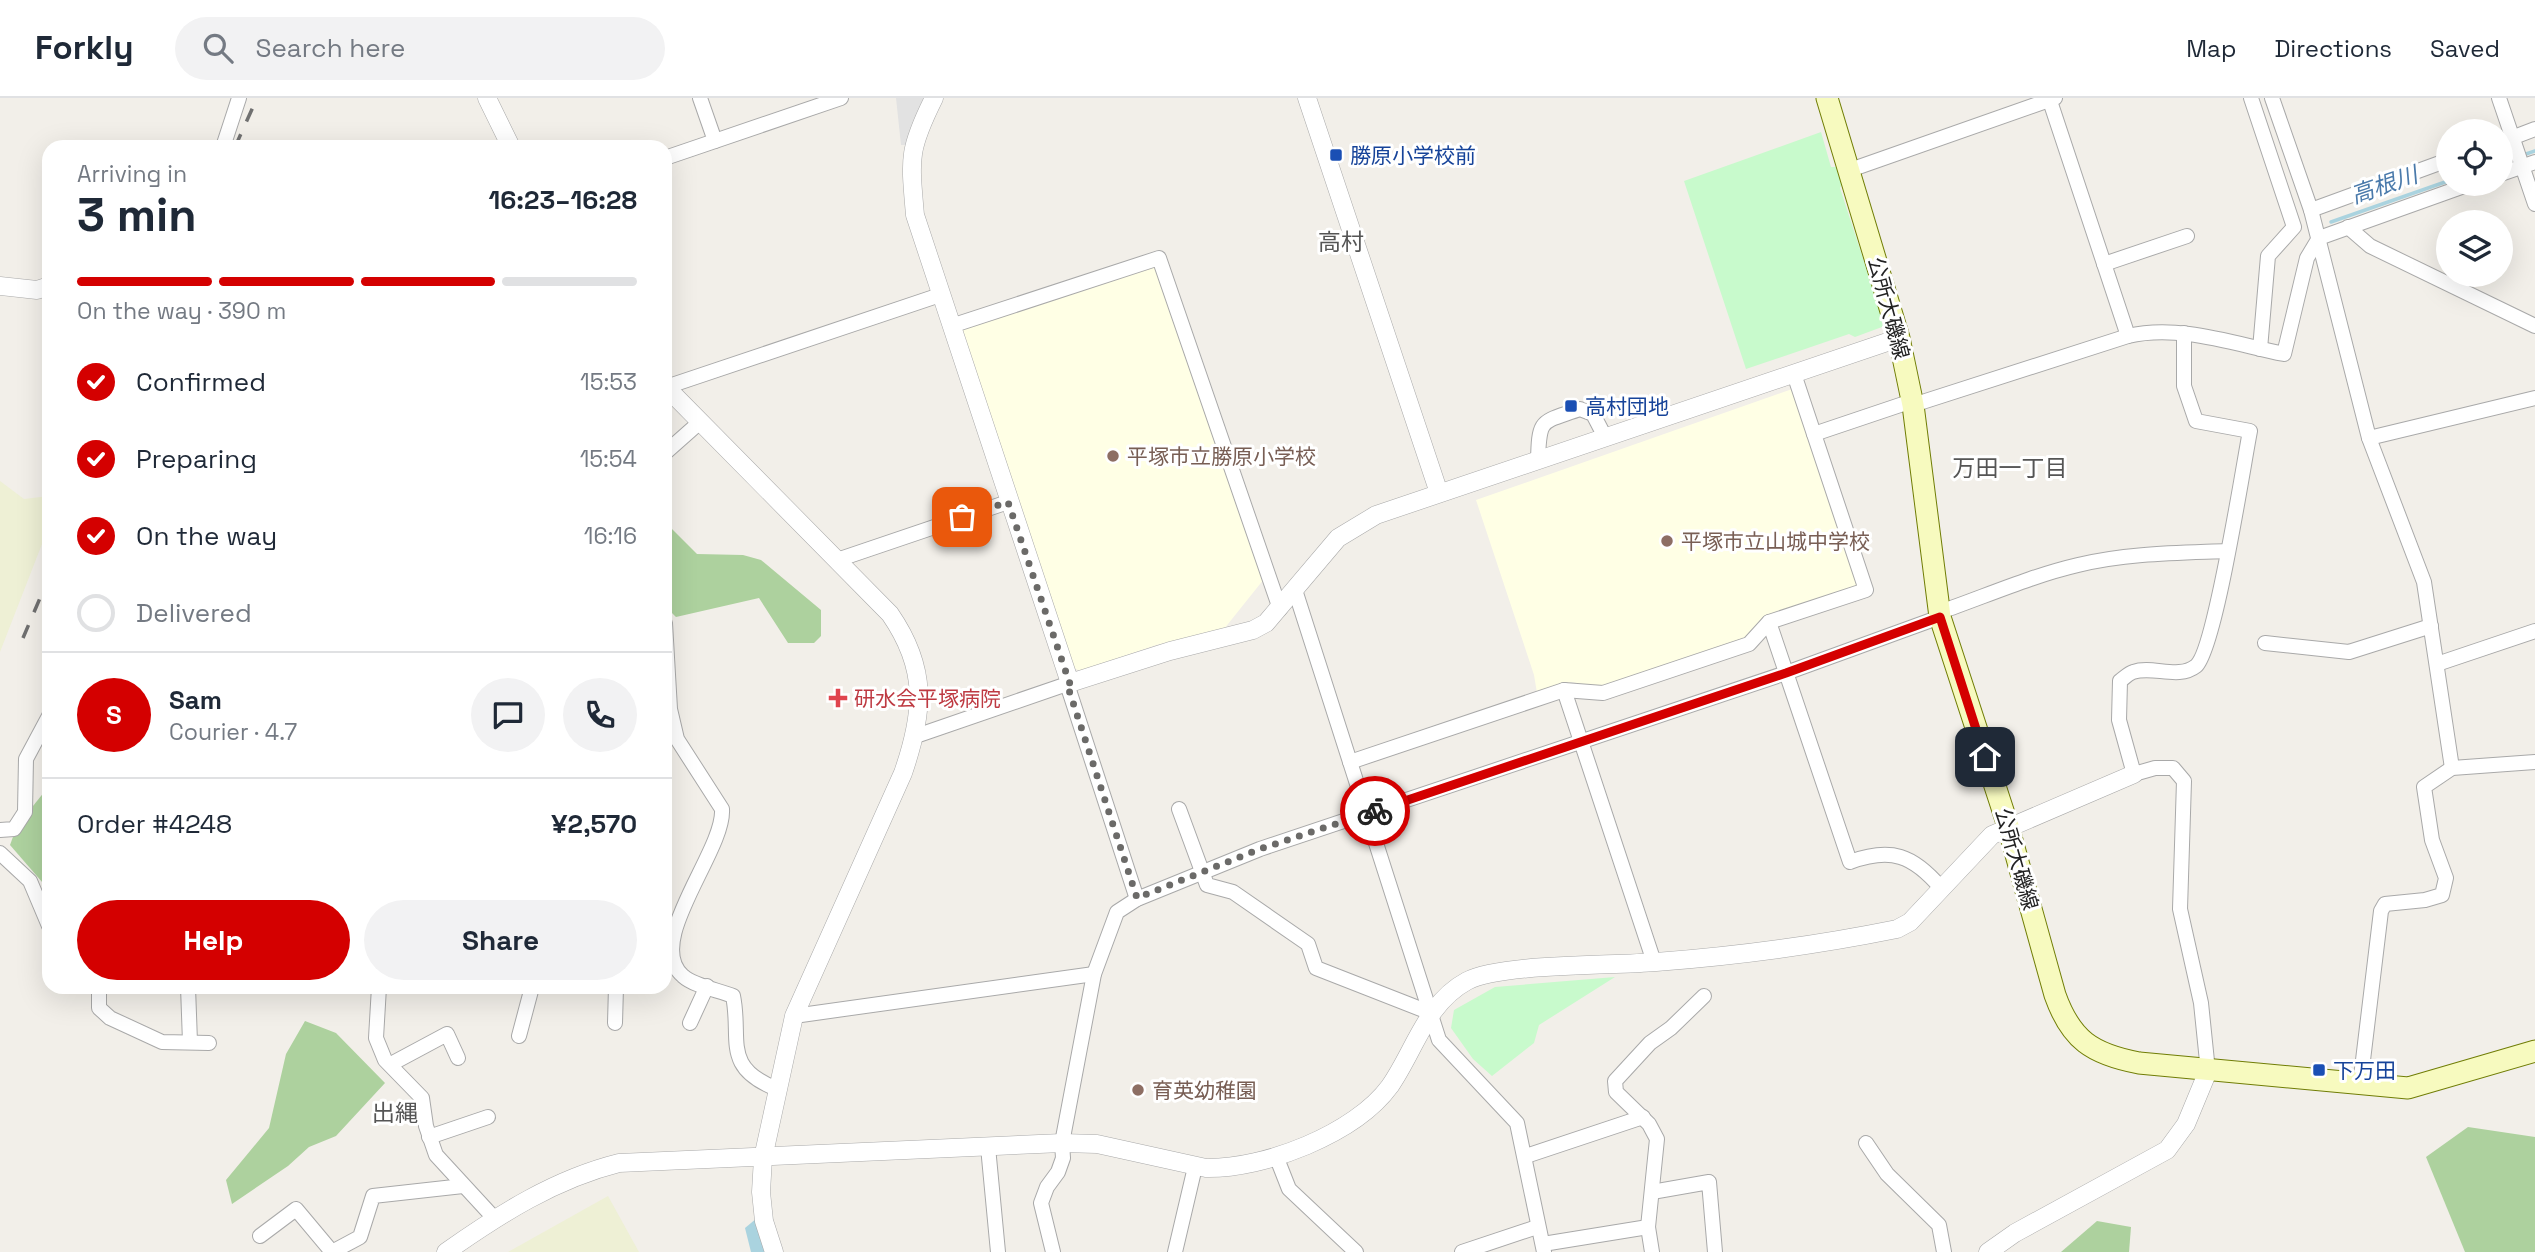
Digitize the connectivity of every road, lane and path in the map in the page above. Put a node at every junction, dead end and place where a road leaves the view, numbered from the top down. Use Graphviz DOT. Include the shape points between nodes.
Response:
graph roads {
  1 [pos="239,98"];
  2 [pos="487,98"];
  3 [pos="700,98"];
  4 [pos="841,98"];
  5 [pos="934,98"];
  6 [pos="1307,98"];
  7 [pos="1827,98"];
  8 [pos="2251,98"];
  9 [pos="2272,98"];
  10 [pos="2499,98"];
  11 [pos="2052,99"];
  12 [pos="2503,119"];
  13 [pos="2535,130"];
  14 [pos="2513,137"];
  15 [pos="225,140"];
  16 [pos="508,140"];
  17 [pos="715,141"];
  18 [pos="2513,146"];
  19 [pos="672,156"];
  20 [pos="2436,164"];
  21 [pos="2529,164"];
  22 [pos="1850,170"];
  23 [pos="2436,196"];
  24 [pos="2535,204"];
  25 [pos="2311,210"];
  26 [pos="2348,227"];
  27 [pos="2187,236"];
  28 [pos="2319,238"];
  29 [pos="2104,264"];
  30 [pos="0,286"];
  31 [pos="42,288"];
  32 [pos="940,295"];
  33 [pos="951,326"];
  34 [pos="2535,326"];
  35 [pos="2184,333"];
  36 [pos="2128,336"];
  37 [pos="1899,338"];
  38 [pos="2260,349"];
  39 [pos="1794,374"];
  40 [pos="672,384"];
  41 [pos="672,392"];
  42 [pos="2535,398"];
  43 [pos="1913,403"];
  44 [pos="701,422"];
  45 [pos="1814,435"];
  46 [pos="1605,437"];
  47 [pos="2369,438"];
  48 [pos="672,447"];
  49 [pos="1538,461"];
  50 [pos="1439,493"];
  51 [pos="1008,502"];
  52 [pos="2228,551"];
  53 [pos="837,560"];
  54 [pos="1295,590"];
  55 [pos="1280,609"];
  56 [pos="1940,615"];
  57 [pos="1769,622"];
  58 [pos="2431,626"];
  59 [pos="2535,631"];
  60 [pos="2265,643"];
  61 [pos="2437,664"];
  62 [pos="1786,673"];
  63 [pos="1069,684"];
  64 [pos="1564,690"];
  65 [pos="672,718"];
  66 [pos="42,729"];
  67 [pos="916,736"];
  68 [pos="1580,740"];
  69 [pos="1350,762"];
  70 [pos="2535,762"];
  71 [pos="2452,768"];
  72 [pos="2134,774"];
  73 [pos="1179,809"];
  74 [pos="1367,814"];
  75 [pos="2008,826"];
  76 [pos="0,830"];
  77 [pos="0,853"];
  78 [pos="1201,873"];
  79 [pos="1941,888"];
  80 [pos="1137,898"];
  81 [pos="42,909"];
  82 [pos="672,942"];
  83 [pos="1654,962"];
  84 [pos="672,963"];
  85 [pos="1094,974"];
  86 [pos="707,986"];
  87 [pos="99,994"];
  88 [pos="188,994"];
  89 [pos="379,994"];
  90 [pos="530,994"];
  91 [pos="616,994"];
  92 [pos="1704,996"];
  93 [pos="1431,1013"];
  94 [pos="794,1016"];
  95 [pos="615,1023"];
  96 [pos="690,1023"];
  97 [pos="519,1036"];
  98 [pos="190,1042"];
  99 [pos="209,1043"];
  100 [pos="2535,1051"];
  101 [pos="458,1058"];
  102 [pos="391,1064"];
  103 [pos="2208,1071"];
  104 [pos="2360,1085"];
  105 [pos="777,1089"];
  106 [pos="488,1116"];
  107 [pos="1643,1117"];
  108 [pos="429,1137"];
  109 [pos="1062,1143"];
  110 [pos="1866,1143"];
  111 [pos="988,1147"];
  112 [pos="1276,1156"];
  113 [pos="1526,1156"];
  114 [pos="763,1158"];
  115 [pos="1195,1167"];
  116 [pos="463,1186"];
  117 [pos="1652,1192"];
  118 [pos="495,1218"];
  119 [pos="1537,1227"];
  120 [pos="1648,1227"];
  121 [pos="260,1236"];
  122 [pos="1543,1248"];
  123 [pos="332,1252"];
  124 [pos="446,1252"];
  125 [pos="774,1252"];
  126 [pos="998,1252"];
  127 [pos="1053,1252"];
  128 [pos="1175,1252"];
  129 [pos="1356,1252"];
  130 [pos="1462,1252"];
  131 [pos="1652,1252"];
  132 [pos="1714,1252"];
  133 [pos="1944,1252"];
  134 [pos="1988,1252"];
  1 -- 15 [label="street"];
  2 -- 16 [label="street"];
  3 -- 17 [label="street"];
  4 -- 17 [label="street"];
  5 -- 32 [label="street" via="910,158 915,215"];
  6 -- 50 [label="street"];
  7 -- 22 [label="main road, 公所大磯線"];
  8 -- 38 [label="street" via="2294,227 2268,256"];
  9 -- 25 [label="street"];
  10 -- 12 [label="street"];
  11 -- 22 [label="street"];
  11 -- 29 [label="street"];
  13 -- 14 [label="street"];
  17 -- 19 [label="street"];
  18 -- 21 [label="street"];
  20 -- 25 [label="street"];
  21 -- 24 [label="street"];
  22 -- 37 [label="main road, 公所大磯線"];
  23 -- 26 [label="street"];
  25 -- 28 [label="street"];
  26 -- 28 [label="street"];
  26 -- 34 [label="street" via="2370,246"];
  27 -- 29 [label="street"];
  28 -- 38 [label="street" via="2307,258 2284,354"];
  28 -- 47 [label="street"];
  29 -- 36 [label="street"];
  30 -- 31 [label="street"];
  32 -- 33 [label="street"];
  32 -- 40 [label="street"];
  33 -- 51 [label="street"];
  33 -- 55 [label="street" via="1158,258"];
  35 -- 36 [label="street" via="2148,331"];
  35 -- 38 [label="street"];
  35 -- 52 [label="street" via="2184,386 2196,421 2250,431"];
  36 -- 43 [label="street"];
  37 -- 39 [label="street"];
  37 -- 43 [label="main road, 公所大磯線"];
  39 -- 45 [label="street"];
  39 -- 46 [label="street"];
  41 -- 44 [label="street"];
  42 -- 47 [label="street"];
  43 -- 45 [label="street"];
  43 -- 56 [label="main road, 公所大磯線"];
  44 -- 48 [label="street"];
  44 -- 53 [label="street"];
  45 -- 57 [label="street" via="1866,590"];
  46 -- 49 [label="street"];
  46 -- 49 [label="street" via="1592,414 1580,408 1544,422 1539,429"];
  47 -- 58 [label="street" via="2424,582"];
  49 -- 50 [label="street"];
  50 -- 54 [label="street" via="1355,525 1338,538"];
  51 -- 53 [label="street"];
  51 -- 63 [label="street"];
  52 -- 56 [label="street" via="2081,564"];
  52 -- 72 [label="street" via="2199,664 2187,672 2133,672 2120,681 2119,720"];
  53 -- 67 [label="street" via="890,614 907,639 920,696"];
  54 -- 55 [label="street"];
  54 -- 69 [label="street"];
  55 -- 63 [label="street" via="1253,630"];
  56 -- 62 [label="street"];
  56 -- 75 [label="main road, 公所大磯線"];
  57 -- 62 [label="street"];
  57 -- 64 [label="street" via="1749,644 1603,693"];
  58 -- 60 [label="street" via="2349,652"];
  58 -- 61 [label="street"];
  59 -- 61 [label="street"];
  61 -- 71 [label="street"];
  62 -- 68 [label="street"];
  62 -- 79 [label="street" via="1850,862 1894,855 1911,860"];
  63 -- 67 [label="street"];
  63 -- 80 [label="street"];
  64 -- 68 [label="street"];
  64 -- 69 [label="street"];
  65 -- 82 [label="street" via="677,739 722,809 723,822"];
  66 -- 76 [label="street" via="26,759 25,812 14,829"];
  67 -- 94 [label="street"];
  68 -- 74 [label="street"];
  68 -- 83 [label="street"];
  69 -- 74 [label="street"];
  70 -- 71 [label="street"];
  71 -- 104 [label="street" via="2424,787 2432,840 2446,878 2442,895 2385,904 2381,911"];
  72 -- 75 [label="street"];
  72 -- 103 [label="street" via="2165,767 2179,773 2184,782 2180,909 2201,1003"];
  73 -- 78 [label="street"];
  74 -- 78 [label="street"];
  74 -- 93 [label="street"];
  75 -- 79 [label="street" via="1981,844"];
  75 -- 103 [label="main road, 公所大磯線" via="2055,995 2072,1032 2082,1042 2118,1059"];
  77 -- 81 [label="street" via="30,881"];
  78 -- 80 [label="street"];
  78 -- 93 [label="street" via="1207,885 1233,892 1308,944 1316,968"];
  79 -- 83 [label="street" via="1910,922 1897,929"];
  80 -- 85 [label="street" via="1117,912"];
  83 -- 93 [label="street" via="1480,976 1466,982"];
  84 -- 86 [label="street" via="685,979"];
  85 -- 94 [label="street"];
  85 -- 109 [label="street"];
  86 -- 96 [label="street"];
  86 -- 105 [label="street" via="733,996 737,1016 734,1039 742,1066"];
  87 -- 98 [label="street" via="99,1008 110,1018 162,1042"];
  88 -- 98 [label="street"];
  89 -- 102 [label="street" via="376,1038"];
  90 -- 97 [label="street"];
  91 -- 95 [label="street"];
  92 -- 107 [label="street" via="1615,1081 1616,1092"];
  93 -- 112 [label="street" via="1376,1102 1320,1140"];
  93 -- 113 [label="street" via="1439,1040 1517,1123"];
  94 -- 105 [label="street"];
  98 -- 99 [label="street"];
  100 -- 104 [label="main road, 公所大磯線" via="2408,1088"];
  101 -- 102 [label="street" via="447,1034"];
  102 -- 108 [label="street" via="422,1098"];
  103 -- 104 [label="main road, 公所大磯線"];
  103 -- 134 [label="street" via="2186,1124 2167,1150"];
  105 -- 114 [label="street"];
  106 -- 108 [label="street"];
  107 -- 113 [label="street"];
  107 -- 117 [label="street" via="1657,1139"];
  108 -- 116 [label="street" via="436,1155"];
  109 -- 111 [label="street"];
  109 -- 115 [label="street" via="1097,1144"];
  109 -- 127 [label="street" via="1061,1165 1041,1203"];
  110 -- 133 [label="street" via="1887,1174 1940,1225"];
  111 -- 114 [label="street"];
  111 -- 126 [label="street"];
  112 -- 115 [label="street" via="1224,1168"];
  112 -- 129 [label="street" via="1289,1189"];
  113 -- 119 [label="street"];
  114 -- 118 [label="street" via="612,1165 557,1185"];
  114 -- 125 [label="street" via="763,1211"];
  115 -- 128 [label="street"];
  116 -- 118 [label="street"];
  116 -- 123 [label="street" via="373,1196 360,1237"];
  117 -- 120 [label="street"];
  117 -- 132 [label="street" via="1709,1182"];
  118 -- 124 [label="street"];
  119 -- 122 [label="street"];
  119 -- 130 [label="street"];
  120 -- 122 [label="street"];
  120 -- 131 [label="street"];
  121 -- 123 [label="street" via="296,1209"];
}
